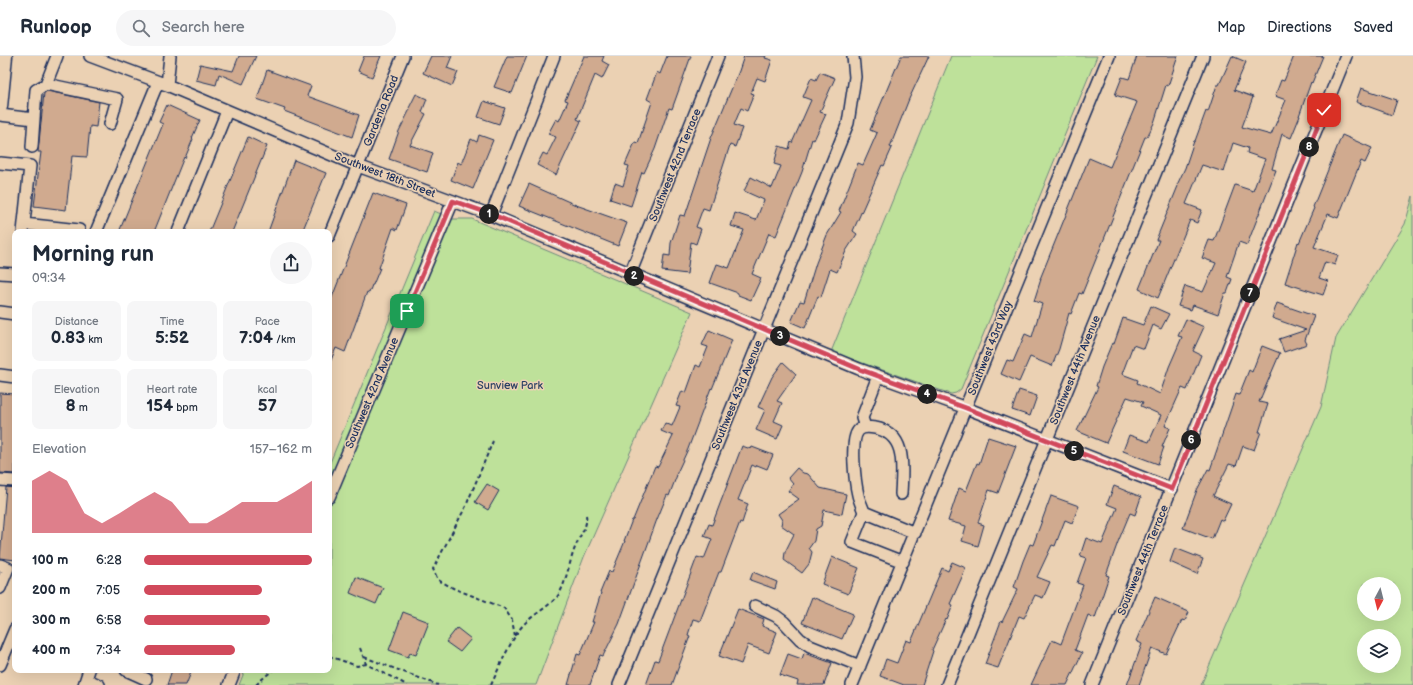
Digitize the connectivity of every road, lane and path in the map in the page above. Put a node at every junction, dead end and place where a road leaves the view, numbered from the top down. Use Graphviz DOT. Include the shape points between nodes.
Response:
graph roads {
  1 [pos="5,56"];
  2 [pos="57,56"];
  3 [pos="90,56"];
  4 [pos="170,56"];
  5 [pos="404,56"];
  6 [pos="554,56"];
  7 [pos="718,56"];
  8 [pos="853,56"];
  9 [pos="1109,56"];
  10 [pos="1203,56"];
  11 [pos="1346,56"];
  12 [pos="106,59"];
  13 [pos="0,65"];
  14 [pos="3,79"];
  15 [pos="162,83"];
  16 [pos="46,84"];
  17 [pos="0,107"];
  18 [pos="228,111"];
  19 [pos="0,115"];
  20 [pos="34,119"];
  21 [pos="110,124"];
  22 [pos="32,147"];
  23 [pos="0,163"];
  24 [pos="358,166"];
  25 [pos="453,201"];
  26 [pos="491,214"];
  27 [pos="24,228"];
  28 [pos="52,229"];
  29 [pos="97,229"];
  30 [pos="179,229"];
  31 [pos="332,229"];
  32 [pos="0,273"];
  33 [pos="12,274"];
  34 [pos="630,274"];
  35 [pos="0,312"];
  36 [pos="12,314"];
  37 [pos="763,330"];
  38 [pos="0,375"];
  39 [pos="12,376"];
  40 [pos="878,376"];
  41 [pos="966,408"];
  42 [pos="865,427"];
  43 [pos="1046,440"];
  44 [pos="493,442"];
  45 [pos="0,480"];
  46 [pos="12,481"];
  47 [pos="1172,489"];
  48 [pos="332,490"];
  49 [pos="901,494"];
  50 [pos="864,512"];
  51 [pos="586,515"];
  52 [pos="915,533"];
  53 [pos="903,562"];
  54 [pos="0,566"];
  55 [pos="0,588"];
  56 [pos="755,606"];
  57 [pos="12,636"];
  58 [pos="515,636"];
  59 [pos="360,648"];
  60 [pos="332,657"];
  61 [pos="364,657"];
  62 [pos="366,664"];
  63 [pos="0,665"];
  64 [pos="860,666"];
  65 [pos="134,673"];
  66 [pos="234,673"];
  67 [pos="269,673"];
  68 [pos="86,678"];
  69 [pos="147,678"];
  70 [pos="99,685"];
  71 [pos="229,685"];
  72 [pos="256,685"];
  73 [pos="407,685"];
  74 [pos="438,685"];
  75 [pos="491,685"];
  76 [pos="619,685"];
  77 [pos="852,685"];
  78 [pos="947,685"];
  79 [pos="1092,685"];
  1 -- 14 [label="main road"];
  2 -- 16 [label="street"];
  3 -- 12 [label="street, Southwest 18th Street"];
  4 -- 15 [label="street"];
  5 -- 24 [label="street, Gardenia Road"];
  6 -- 26 [label="street"];
  7 -- 34 [label="street, Southwest 42nd Terrace"];
  8 -- 37 [label="street, Southwest 43rd Avenue" via="855,77 848,123"];
  9 -- 41 [label="street, Southwest 43rd Way"];
  10 -- 43 [label="street, Southwest 44th Avenue"];
  11 -- 47 [label="street, Southwest 44th Terrace"];
  12 -- 15 [label="street, Southwest 18th Street"];
  13 -- 14 [label="main road"];
  14 -- 17 [label="main road"];
  15 -- 18 [label="street, Southwest 18th Street"];
  15 -- 29 [label="street"];
  16 -- 20 [label="street" via="36,90"];
  16 -- 21 [label="street" via="117,99"];
  18 -- 24 [label="street, Southwest 18th Street"];
  18 -- 30 [label="street"];
  19 -- 20 [label="street"];
  20 -- 22 [label="street"];
  23 -- 27 [label="street" via="30,166"];
  24 -- 25 [label="street, Southwest 18th Street"];
  24 -- 31 [label="street, Gardenia Road"];
  25 -- 26 [label="street, Southwest 18th Street"];
  25 -- 48 [label="street, Southwest 42nd Avenue"];
  26 -- 34 [label="street, Southwest 18th Street"];
  27 -- 28 [label="street"];
  32 -- 33 [label="street"];
  34 -- 37 [label="street, Southwest 18th Street"];
  35 -- 36 [label="street"];
  37 -- 40 [label="street, Southwest 18th Street"];
  37 -- 76 [label="street, Southwest 43rd Avenue"];
  38 -- 39 [label="street"];
  40 -- 41 [label="street, Southwest 18th Street"];
  40 -- 42 [label="street" via="862,418"];
  41 -- 43 [label="street, Southwest 18th Street"];
  41 -- 52 [label="street, Southwest 43rd Way"];
  42 -- 49 [label="street" via="877,428 888,433 898,444 902,460"];
  42 -- 50 [label="street" via="858,430 855,436 854,459 858,495"];
  43 -- 47 [label="street, Southwest 18th Street"];
  43 -- 78 [label="street, Southwest 44th Avenue"];
  44 -- 58 [label="path" via="466,506 433,569 438,580 504,608 512,620"];
  45 -- 46 [label="street"];
  47 -- 79 [label="street, Southwest 44th Terrace"];
  50 -- 52 [label="street"];
  50 -- 53 [label="street" via="852,542"];
  51 -- 58 [label="path" via="587,522 558,595 547,607 525,622"];
  52 -- 53 [label="street, Southwest 43rd Way"];
  53 -- 64 [label="street, Southwest 43rd Way"];
  54 -- 55 [label="street" via="8,568"];
  56 -- 64 [label="street" via="776,616 810,646"];
  57 -- 63 [label="street"];
  58 -- 75 [label="path"];
  59 -- 61 [label="path"];
  60 -- 62 [label="path" via="357,666"];
  61 -- 62 [label="path"];
  61 -- 74 [label="path"];
  62 -- 73 [label="path"];
  64 -- 77 [label="street, Southwest 43rd Way"];
  65 -- 69 [label="street"];
  66 -- 71 [label="street"];
  67 -- 72 [label="path"];
  68 -- 70 [label="street"];
}
